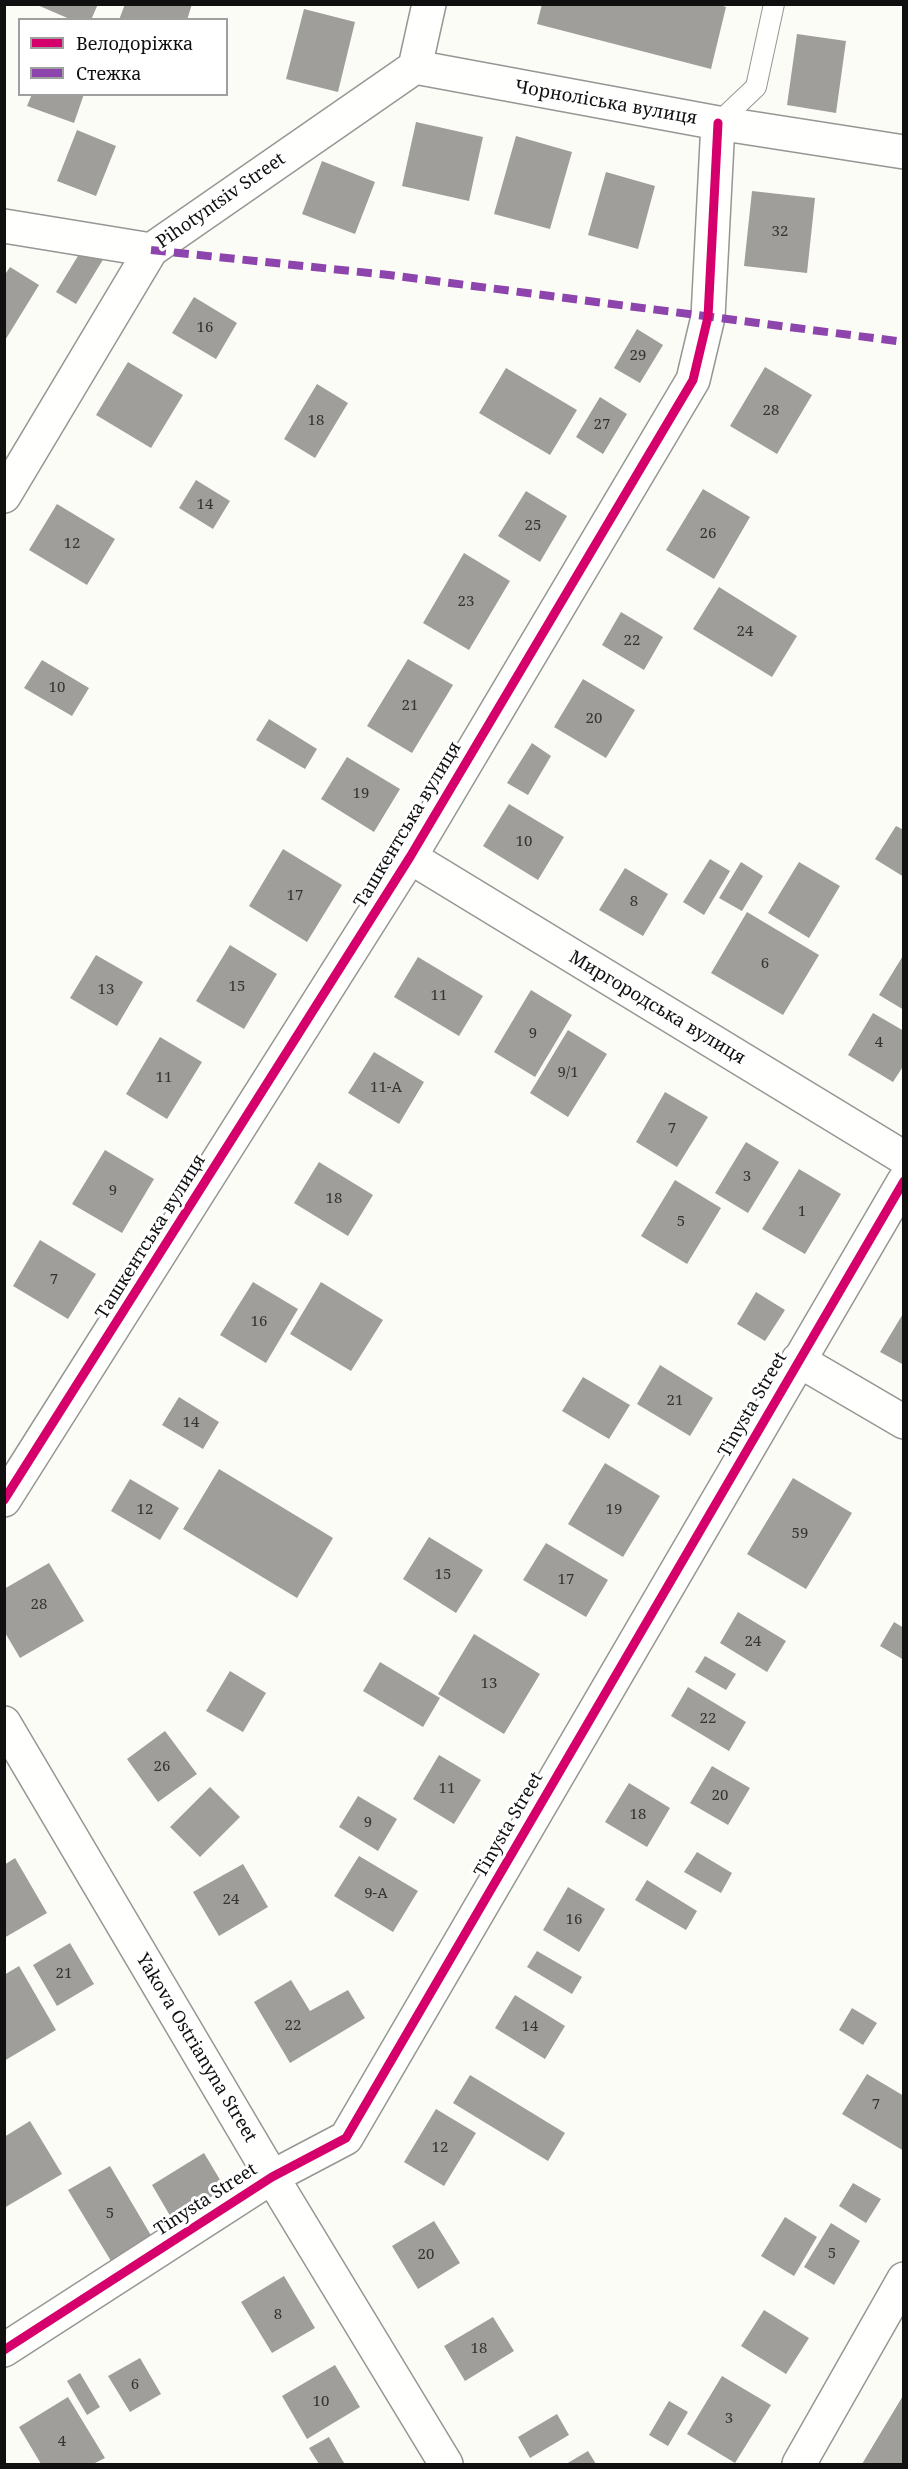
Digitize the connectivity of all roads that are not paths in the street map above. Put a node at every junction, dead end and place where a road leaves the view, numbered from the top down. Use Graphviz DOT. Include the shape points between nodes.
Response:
graph roads {
  1 [pos="429,4"];
  2 [pos="774,4"];
  3 [pos="415,68"];
  4 [pos="718,123"];
  5 [pos="903,152"];
  6 [pos="4,226"];
  7 [pos="150,250"];
  8 [pos="4,496"];
  9 [pos="410,857"];
  10 [pos="903,1158"];
  11 [pos="903,1181"];
  12 [pos="798,1360"];
  13 [pos="903,1422"];
  14 [pos="4,1500"];
  15 [pos="4,1724"];
  16 [pos="272,2177"];
  17 [pos="903,2279"];
  18 [pos="4,2350"];
  19 [pos="446,2464"];
  20 [pos="799,2464"];
  1 -- 3 [label="street"];
  2 -- 4 [label="lane" via="756,87"];
  3 -- 4 [label="street, Чорноліська вулиця"];
  3 -- 7 [label="street, Pihotyntsiv Street"];
  4 -- 5 [label="street, Чорноліська вулиця"];
  4 -- 9 [label="street, Ташкентська вулиця" via="708,317 693,380"];
  6 -- 7 [label="street"];
  7 -- 8 [label="street, Pihotyntsiv Street"];
  9 -- 10 [label="street, Миргородська вулиця"];
  9 -- 14 [label="street, Ташкентська вулиця"];
  11 -- 12 [label="street, Tinysta Street"];
  12 -- 13 [label="street"];
  12 -- 16 [label="street, Tinysta Street" via="346,2138"];
  15 -- 16 [label="street, Yakova Ostrianyna Street"];
  16 -- 18 [label="street, Tinysta Street"];
  16 -- 19 [label="street, Yakova Ostrianyna Street"];
  17 -- 20 [label="street"];
}
